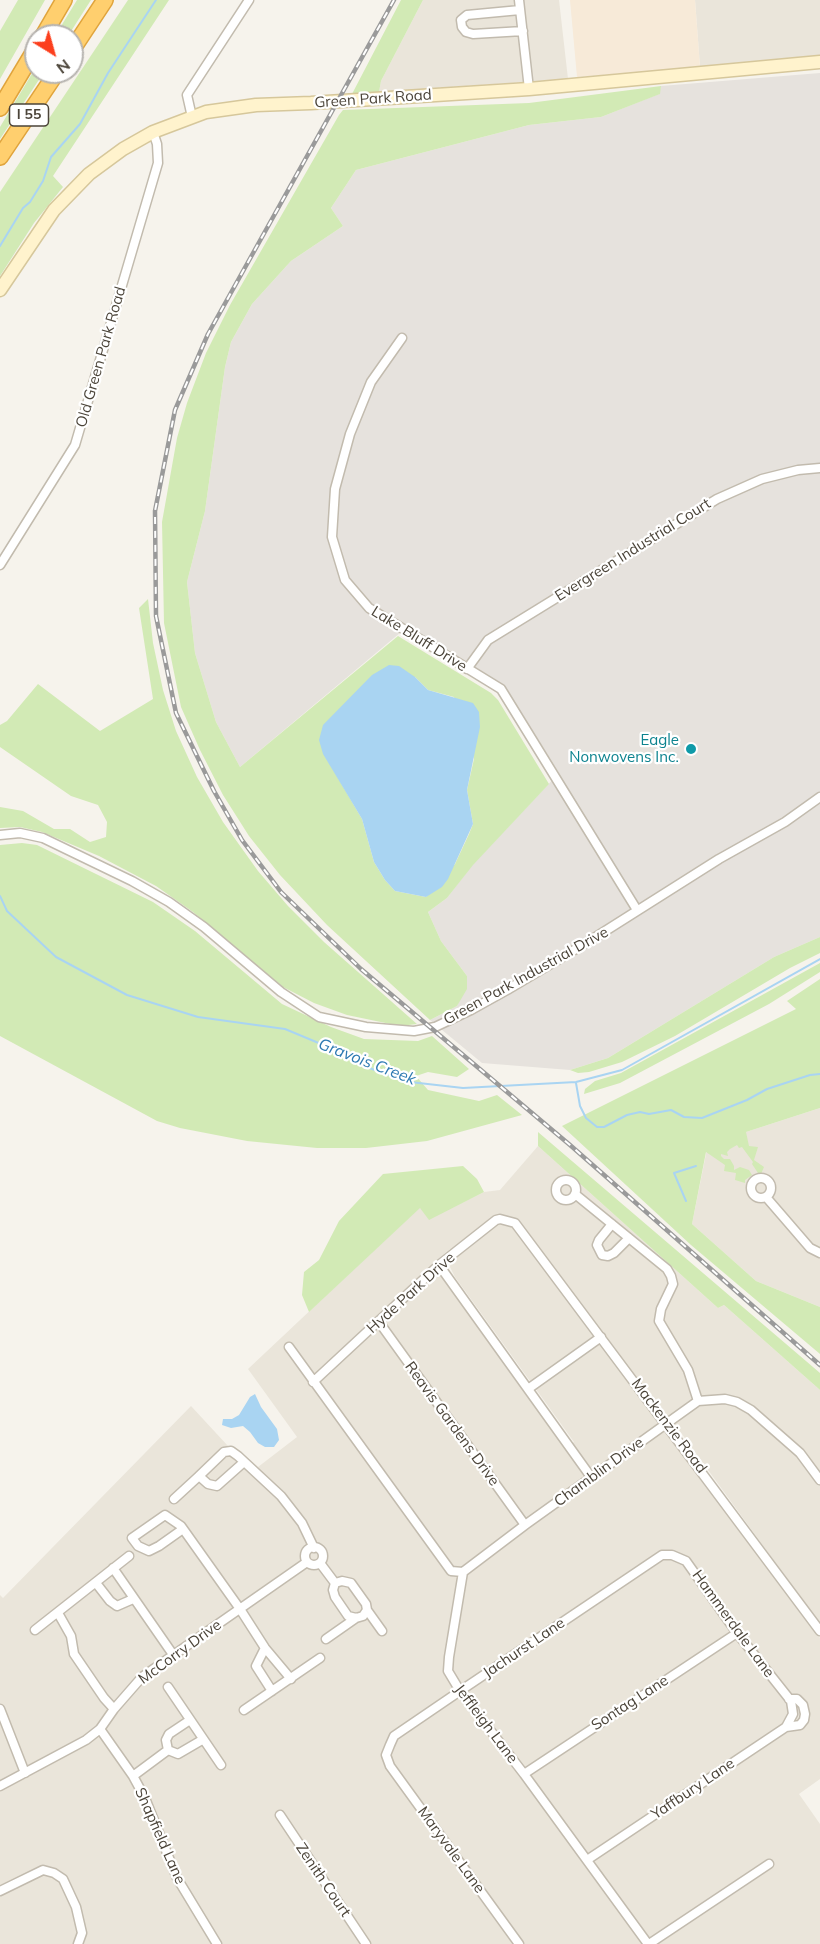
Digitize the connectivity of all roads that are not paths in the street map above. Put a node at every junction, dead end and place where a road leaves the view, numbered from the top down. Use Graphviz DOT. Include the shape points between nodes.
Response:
graph roads {
  1 [pos="64,0"];
  2 [pos="105,0"];
  3 [pos="249,0"];
  4 [pos="519,0"];
  5 [pos="520,10"];
  6 [pos="50,24"];
  7 [pos="523,31"];
  8 [pos="84,32"];
  9 [pos="820,62"];
  10 [pos="24,68"];
  11 [pos="49,84"];
  12 [pos="529,89"];
  13 [pos="0,108"];
  14 [pos="192,117"];
  15 [pos="153,132"];
  16 [pos="0,158"];
  17 [pos="0,290"];
  18 [pos="402,338"];
  19 [pos="820,468"];
  20 [pos="0,565"];
  21 [pos="467,669"];
  22 [pos="820,797"];
  23 [pos="0,835"];
  24 [pos="637,910"];
  25 [pos="575,1194"];
  26 [pos="766,1197"];
  27 [pos="515,1223"];
  28 [pos="612,1224"];
  29 [pos="629,1238"];
  30 [pos="820,1253"];
  31 [pos="439,1265"];
  32 [pos="379,1322"];
  33 [pos="602,1337"];
  34 [pos="289,1347"];
  35 [pos="313,1382"];
  36 [pos="528,1389"];
  37 [pos="698,1401"];
  38 [pos="666,1424"];
  39 [pos="244,1462"];
  40 [pos="199,1476"];
  41 [pos="591,1477"];
  42 [pos="820,1480"];
  43 [pos="174,1499"];
  44 [pos="525,1525"];
  45 [pos="183,1529"];
  46 [pos="314,1548"];
  47 [pos="672,1555"];
  48 [pos="129,1556"];
  49 [pos="307,1562"];
  50 [pos="320,1563"];
  51 [pos="112,1568"];
  52 [pos="463,1572"];
  53 [pos="96,1583"];
  54 [pos="335,1583"];
  55 [pos="133,1599"];
  56 [pos="240,1609"];
  57 [pos="367,1610"];
  58 [pos="58,1613"];
  59 [pos="356,1618"];
  60 [pos="35,1630"];
  61 [pos="382,1631"];
  62 [pos="820,1631"];
  63 [pos="737,1633"];
  64 [pos="326,1639"];
  65 [pos="265,1648"];
  66 [pos="174,1656"];
  67 [pos="320,1658"];
  68 [pos="291,1679"];
  69 [pos="168,1687"];
  70 [pos="460,1690"];
  71 [pos="272,1691"];
  72 [pos="789,1699"];
  73 [pos="0,1709"];
  74 [pos="114,1709"];
  75 [pos="244,1710"];
  76 [pos="793,1714"];
  77 [pos="190,1720"];
  78 [pos="786,1727"];
  79 [pos="100,1729"];
  80 [pos="202,1740"];
  81 [pos="168,1750"];
  82 [pos="386,1755"];
  83 [pos="221,1765"];
  84 [pos="25,1773"];
  85 [pos="524,1774"];
  86 [pos="132,1776"];
  87 [pos="0,1786"];
  88 [pos="280,1815"];
  89 [pos="587,1860"];
  90 [pos="769,1864"];
  91 [pos="0,1891"];
  92 [pos="78,1944"];
  93 [pos="217,1944"];
  94 [pos="366,1944"];
  95 [pos="519,1944"];
  96 [pos="648,1944"];
  1 -- 6 [label="highway"];
  2 -- 8 [label="highway"];
  3 -- 14 [label="street" via="187,95"];
  4 -- 5 [label="street"];
  5 -- 7 [label="street"];
  5 -- 7 [label="street" via="467,15 461,20 466,32 473,34"];
  7 -- 12 [label="street"];
  9 -- 12 [label="street, Green Park Road"];
  10 -- 13 [label="highway, I 55"];
  11 -- 16 [label="highway, I 55"];
  12 -- 14 [label="street, Green Park Road" via="239,106"];
  14 -- 15 [label="street, Green Park Road"];
  15 -- 17 [label="street, Green Park Road" via="105,161 76,185 43,225"];
  15 -- 20 [label="street, Old Green Park Road" via="158,144 158,163 75,445"];
  18 -- 21 [label="street, Lake Bluff Drive" via="371,382 350,434 335,489 332,537 345,580 369,608"];
  19 -- 21 [label="street, Evergreen Industrial Court" via="762,479 717,499 488,640"];
  21 -- 24 [label="street, Lake Bluff Drive" via="501,689"];
  22 -- 24 [label="street, Green Park Industrial Drive"];
  23 -- 24 [label="street, Green Park Industrial Drive" via="20,833 43,838 132,880 204,927 281,992 319,1017 366,1028 414,1031 435,1027 507,990"];
  25 -- 28 [label="street"];
  26 -- 30 [label="street" via="810,1248"];
  27 -- 31 [label="street, Hyde Park Drive" via="496,1220"];
  27 -- 33 [label="street, Mackenzie Road"];
  28 -- 29 [label="street"];
  28 -- 29 [label="street" via="598,1240 602,1255 614,1253"];
  29 -- 37 [label="street" via="670,1276 673,1284 659,1321 688,1370"];
  31 -- 32 [label="street, Hyde Park Drive"];
  31 -- 36 [label="street"];
  32 -- 35 [label="street, Hyde Park Drive"];
  32 -- 44 [label="street, Reavis Gardens Drive"];
  33 -- 36 [label="street"];
  33 -- 38 [label="street, Mackenzie Road"];
  34 -- 35 [label="street"];
  35 -- 52 [label="street" via="451,1571"];
  36 -- 41 [label="street"];
  37 -- 38 [label="street, Chamblin Drive"];
  37 -- 42 [label="street" via="725,1399 751,1410 800,1453"];
  38 -- 41 [label="street, Chamblin Drive"];
  38 -- 62 [label="street, Mackenzie Road"];
  39 -- 40 [label="street" via="217,1486"];
  39 -- 40 [label="street" via="231,1451 224,1452"];
  39 -- 46 [label="street" via="281,1496 302,1522"];
  40 -- 43 [label="street"];
  41 -- 44 [label="street, Chamblin Drive"];
  44 -- 52 [label="street, Chamblin Drive"];
  45 -- 45 [label="street" via="165,1515 132,1538 149,1551"];
  45 -- 56 [label="street"];
  46 -- 49 [label="street" via="306,1554"];
  46 -- 50 [label="street" via="322,1552"];
  47 -- 63 [label="street, Hammerdale Lane" via="686,1561"];
  47 -- 70 [label="street, Jachurst Lane" via="662,1555"];
  48 -- 51 [label="street"];
  49 -- 50 [label="street"];
  49 -- 56 [label="street, McCorry Drive"];
  50 -- 54 [label="street"];
  51 -- 53 [label="street"];
  51 -- 55 [label="street"];
  52 -- 70 [label="street, Jeffleigh Lane" via="448,1671"];
  53 -- 55 [label="street" via="117,1606"];
  53 -- 58 [label="street"];
  54 -- 57 [label="street" via="351,1583"];
  54 -- 59 [label="street" via="335,1597 348,1616"];
  55 -- 66 [label="street"];
  56 -- 65 [label="street"];
  56 -- 66 [label="street, McCorry Drive"];
  57 -- 59 [label="street"];
  57 -- 61 [label="street"];
  58 -- 60 [label="street"];
  58 -- 74 [label="street" via="71,1636 74,1654"];
  59 -- 64 [label="street"];
  63 -- 72 [label="street, Hammerdale Lane"];
  63 -- 85 [label="street, Sontag Lane"];
  65 -- 68 [label="street"];
  65 -- 71 [label="street" via="256,1666"];
  66 -- 74 [label="street, McCorry Drive" via="142,1677"];
  67 -- 68 [label="street"];
  68 -- 71 [label="street"];
  69 -- 77 [label="street"];
  70 -- 82 [label="street, Jachurst Lane" via="394,1737"];
  70 -- 85 [label="street, Jeffleigh Lane"];
  71 -- 75 [label="street"];
  72 -- 76 [label="street, Hammerdale Lane"];
  72 -- 78 [label="street, Hammerdale Lane" via="797,1699 805,1714 800,1725"];
  73 -- 84 [label="street"];
  74 -- 79 [label="street, McCorry Drive"];
  76 -- 78 [label="street, Yaffbury Lane"];
  77 -- 80 [label="street"];
  77 -- 81 [label="street" via="168,1734"];
  78 -- 89 [label="street, Yaffbury Lane"];
  79 -- 84 [label="street, McCorry Drive"];
  79 -- 86 [label="street, Shapfield Lane"];
  80 -- 81 [label="street" via="178,1754"];
  80 -- 83 [label="street"];
  81 -- 86 [label="street"];
  82 -- 95 [label="street, Maryvale Lane" via="390,1766"];
  84 -- 87 [label="street, McCorry Drive"];
  85 -- 89 [label="street, Jeffleigh Lane"];
  86 -- 93 [label="street, Shapfield Lane" via="145,1798 177,1878"];
  88 -- 94 [label="street, Zenith Court"];
  89 -- 96 [label="street, Jeffleigh Lane"];
  90 -- 96 [label="street"];
  91 -- 92 [label="street" via="43,1870 54,1872 63,1879 76,1907 82,1933"];
}
